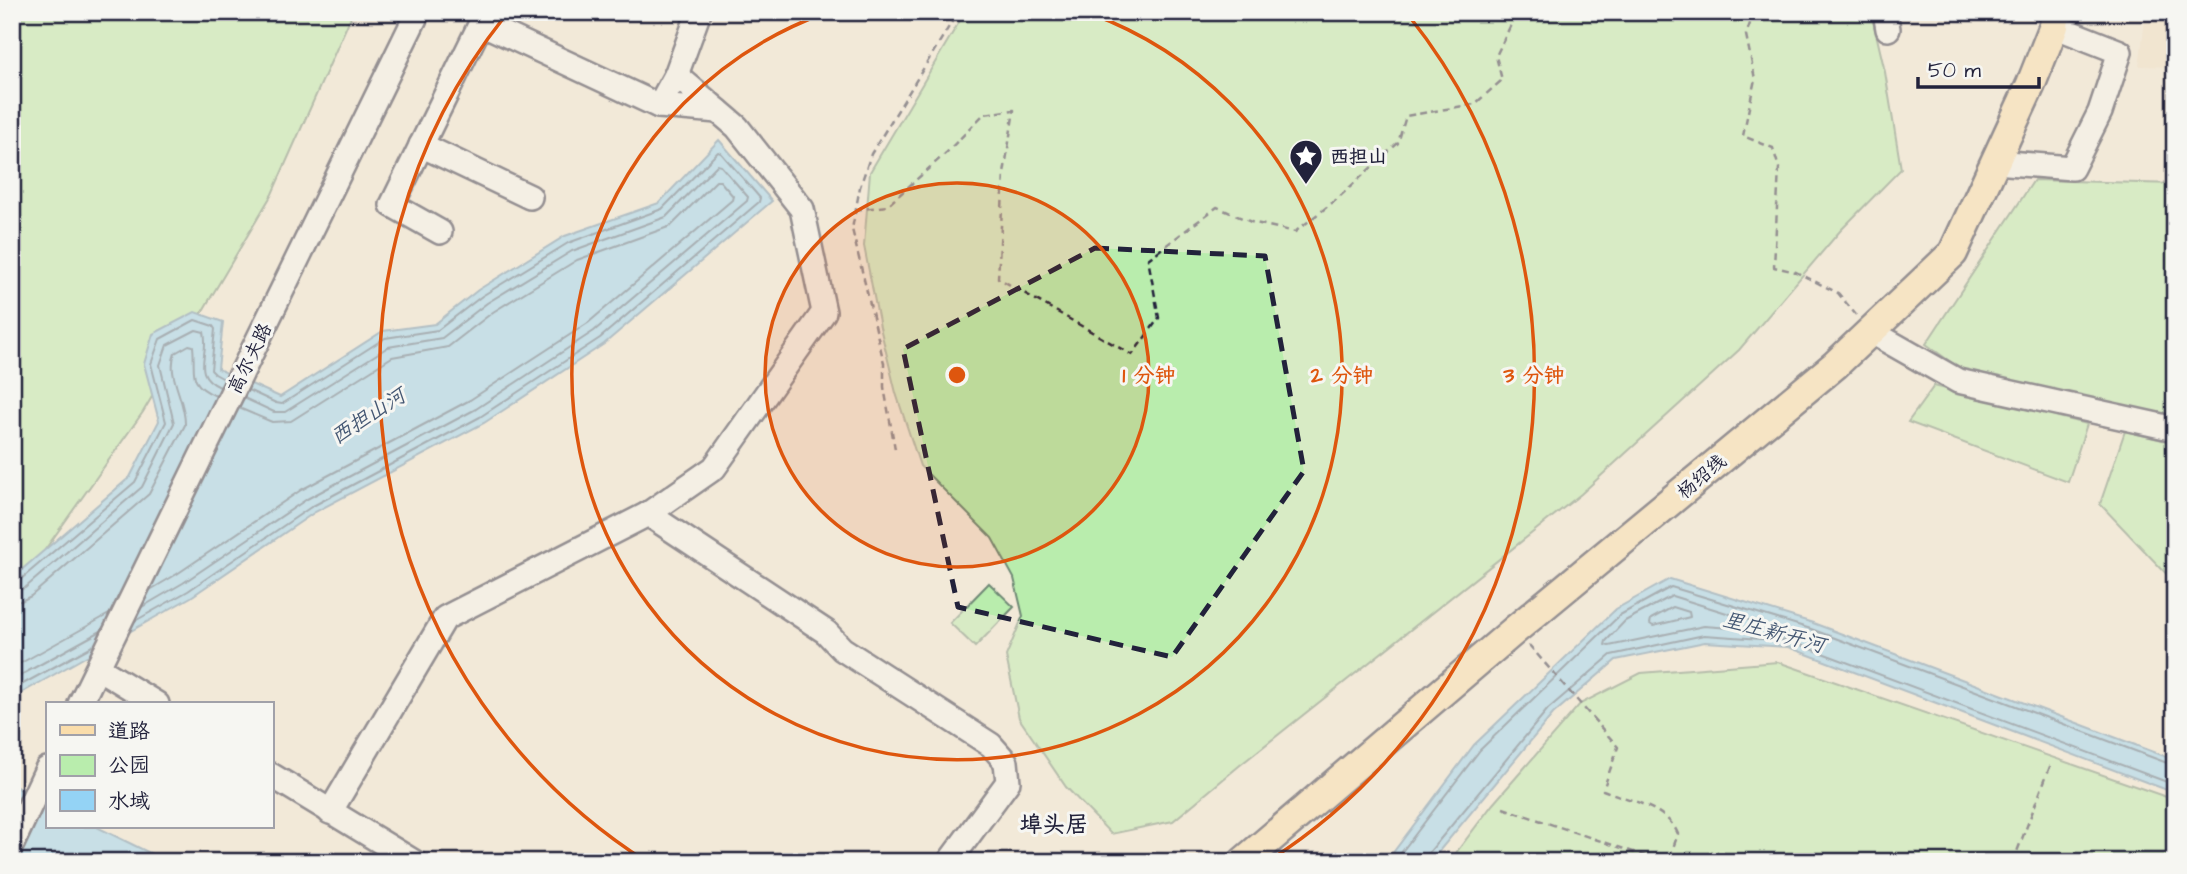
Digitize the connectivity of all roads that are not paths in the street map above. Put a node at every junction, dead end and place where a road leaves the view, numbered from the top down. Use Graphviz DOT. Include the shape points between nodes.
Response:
graph roads {
  1 [pos="418,12"];
  2 [pos="699,12"];
  3 [pos="2055,19"];
  4 [pos="676,75"];
  5 [pos="659,106"];
  6 [pos="718,111"];
  7 [pos="421,145"];
  8 [pos="1995,162"];
  9 [pos="530,197"];
  10 [pos="440,232"];
  11 [pos="1870,331"];
  12 [pos="2175,429"];
  13 [pos="649,514"];
  14 [pos="102,660"];
  15 [pos="81,702"];
  16 [pos="154,702"];
  17 [pos="45,773"];
  18 [pos="273,776"];
  19 [pos="330,812"];
  20 [pos="12,844"];
  21 [pos="414,862"];
  22 [pos="949,862"];
  23 [pos="1243,862"];
  1 -- 14 [label="street, 高尔夫路"];
  2 -- 4 [label="street"];
  3 -- 8 [label="main road, 杨绍线"];
  3 -- 8 [label="street" via="2120,52 2100,111 2072,168"];
  4 -- 5 [label="street"];
  4 -- 6 [label="street"];
  5 -- 6 [label="street"];
  5 -- 7 [label="street" via="481,23"];
  6 -- 13 [label="street" via="737,127 802,209 824,312 714,468"];
  7 -- 9 [label="street"];
  7 -- 10 [label="street" via="392,205"];
  8 -- 11 [label="main road, 杨绍线" via="1953,253"];
  11 -- 12 [label="street" via="1958,381"];
  11 -- 23 [label="main road, 杨绍线"];
  13 -- 19 [label="street" via="445,618"];
  13 -- 22 [label="street" via="826,632 842,649 991,745 1006,762 1008,782"];
  14 -- 15 [label="street, 高尔夫路"];
  14 -- 16 [label="street"];
  17 -- 20 [label="street"];
  18 -- 19 [label="street"];
  19 -- 21 [label="street"];
}
